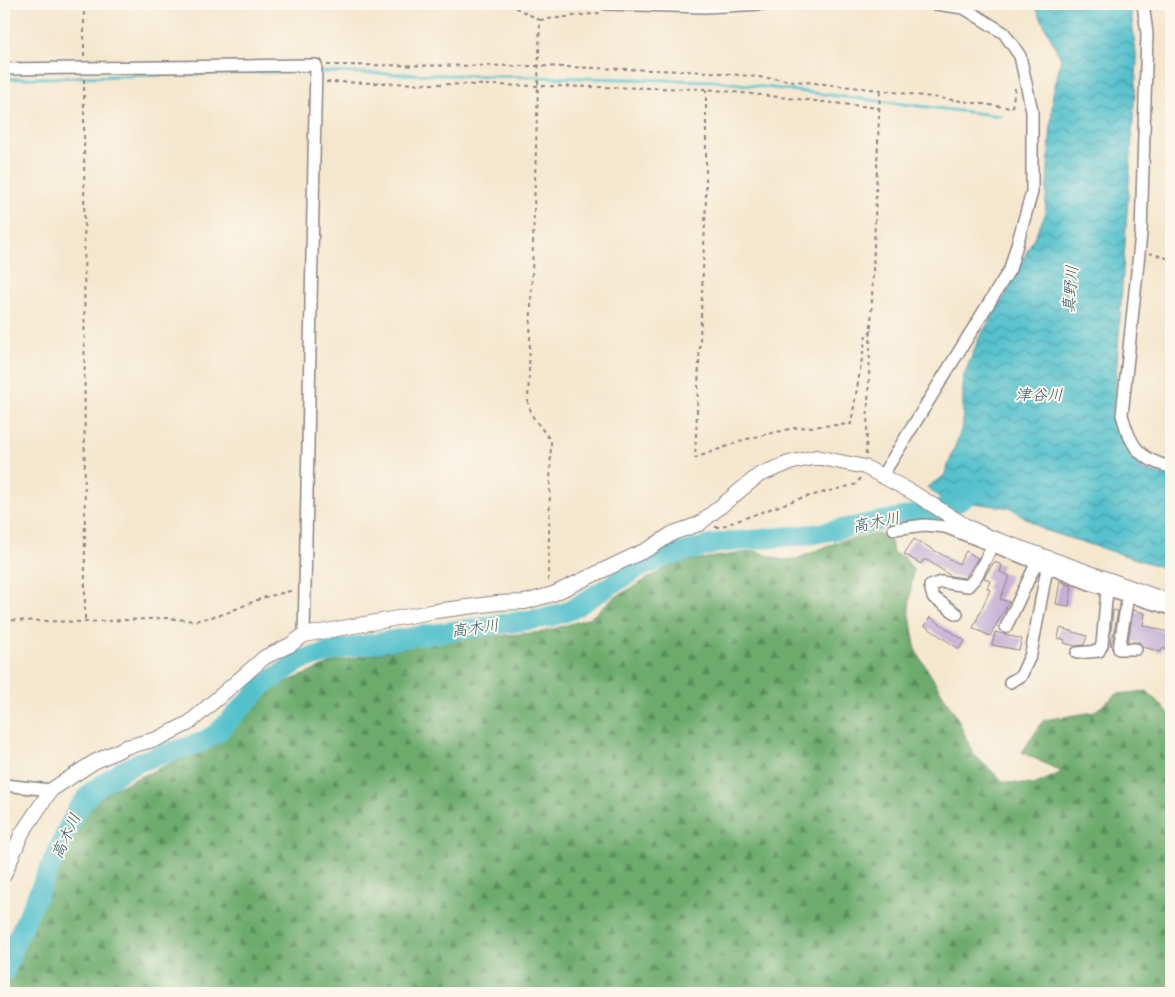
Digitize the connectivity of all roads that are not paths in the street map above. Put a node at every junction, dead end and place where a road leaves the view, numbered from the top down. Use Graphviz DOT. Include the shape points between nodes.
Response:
graph roads {
  1 [pos="762,4"];
  2 [pos="935,4"];
  3 [pos="1143,4"];
  4 [pos="604,8"];
  5 [pos="4,70"];
  6 [pos="1171,467"];
  7 [pos="882,476"];
  8 [pos="894,529"];
  9 [pos="992,547"];
  10 [pos="1042,566"];
  11 [pos="1107,590"];
  12 [pos="1128,596"];
  13 [pos="1171,602"];
  14 [pos="1171,609"];
  15 [pos="956,614"];
  16 [pos="1006,627"];
  17 [pos="304,635"];
  18 [pos="1102,645"];
  19 [pos="1120,648"];
  20 [pos="1136,649"];
  21 [pos="1077,652"];
  22 [pos="1010,682"];
  23 [pos="4,786"];
  24 [pos="52,790"];
  25 [pos="4,875"];
  1 -- 4 [label="street" via="705,8"];
  2 -- 7 [label="street" via="964,8 1004,33 1020,56 1032,110 1032,192 1010,269"];
  3 -- 6 [label="street" via="1146,33 1140,250 1122,415 1126,434 1135,447 1144,456"];
  5 -- 17 [label="street" via="315,72"];
  7 -- 13 [label="street" via="966,526 1007,544"];
  7 -- 17 [label="street" via="865,467 816,457 789,463 759,475 699,524 673,533 650,548 553,594 525,602 436,611"];
  8 -- 9 [label="street" via="925,525 945,527"];
  9 -- 10 [label="street"];
  9 -- 15 [label="street" via="968,586 941,582 930,586 933,596"];
  10 -- 11 [label="street"];
  10 -- 16 [label="street"];
  10 -- 22 [label="street" via="1031,654 1021,676"];
  11 -- 12 [label="street"];
  11 -- 18 [label="street"];
  12 -- 14 [label="street"];
  12 -- 19 [label="street"];
  17 -- 24 [label="street" via="265,657 189,723 157,739 126,747 94,762"];
  18 -- 19 [label="street" via="1111,651"];
  18 -- 21 [label="street" via="1099,651"];
  19 -- 20 [label="street"];
  23 -- 24 [label="street"];
  24 -- 25 [label="street" via="22,833"];
}
